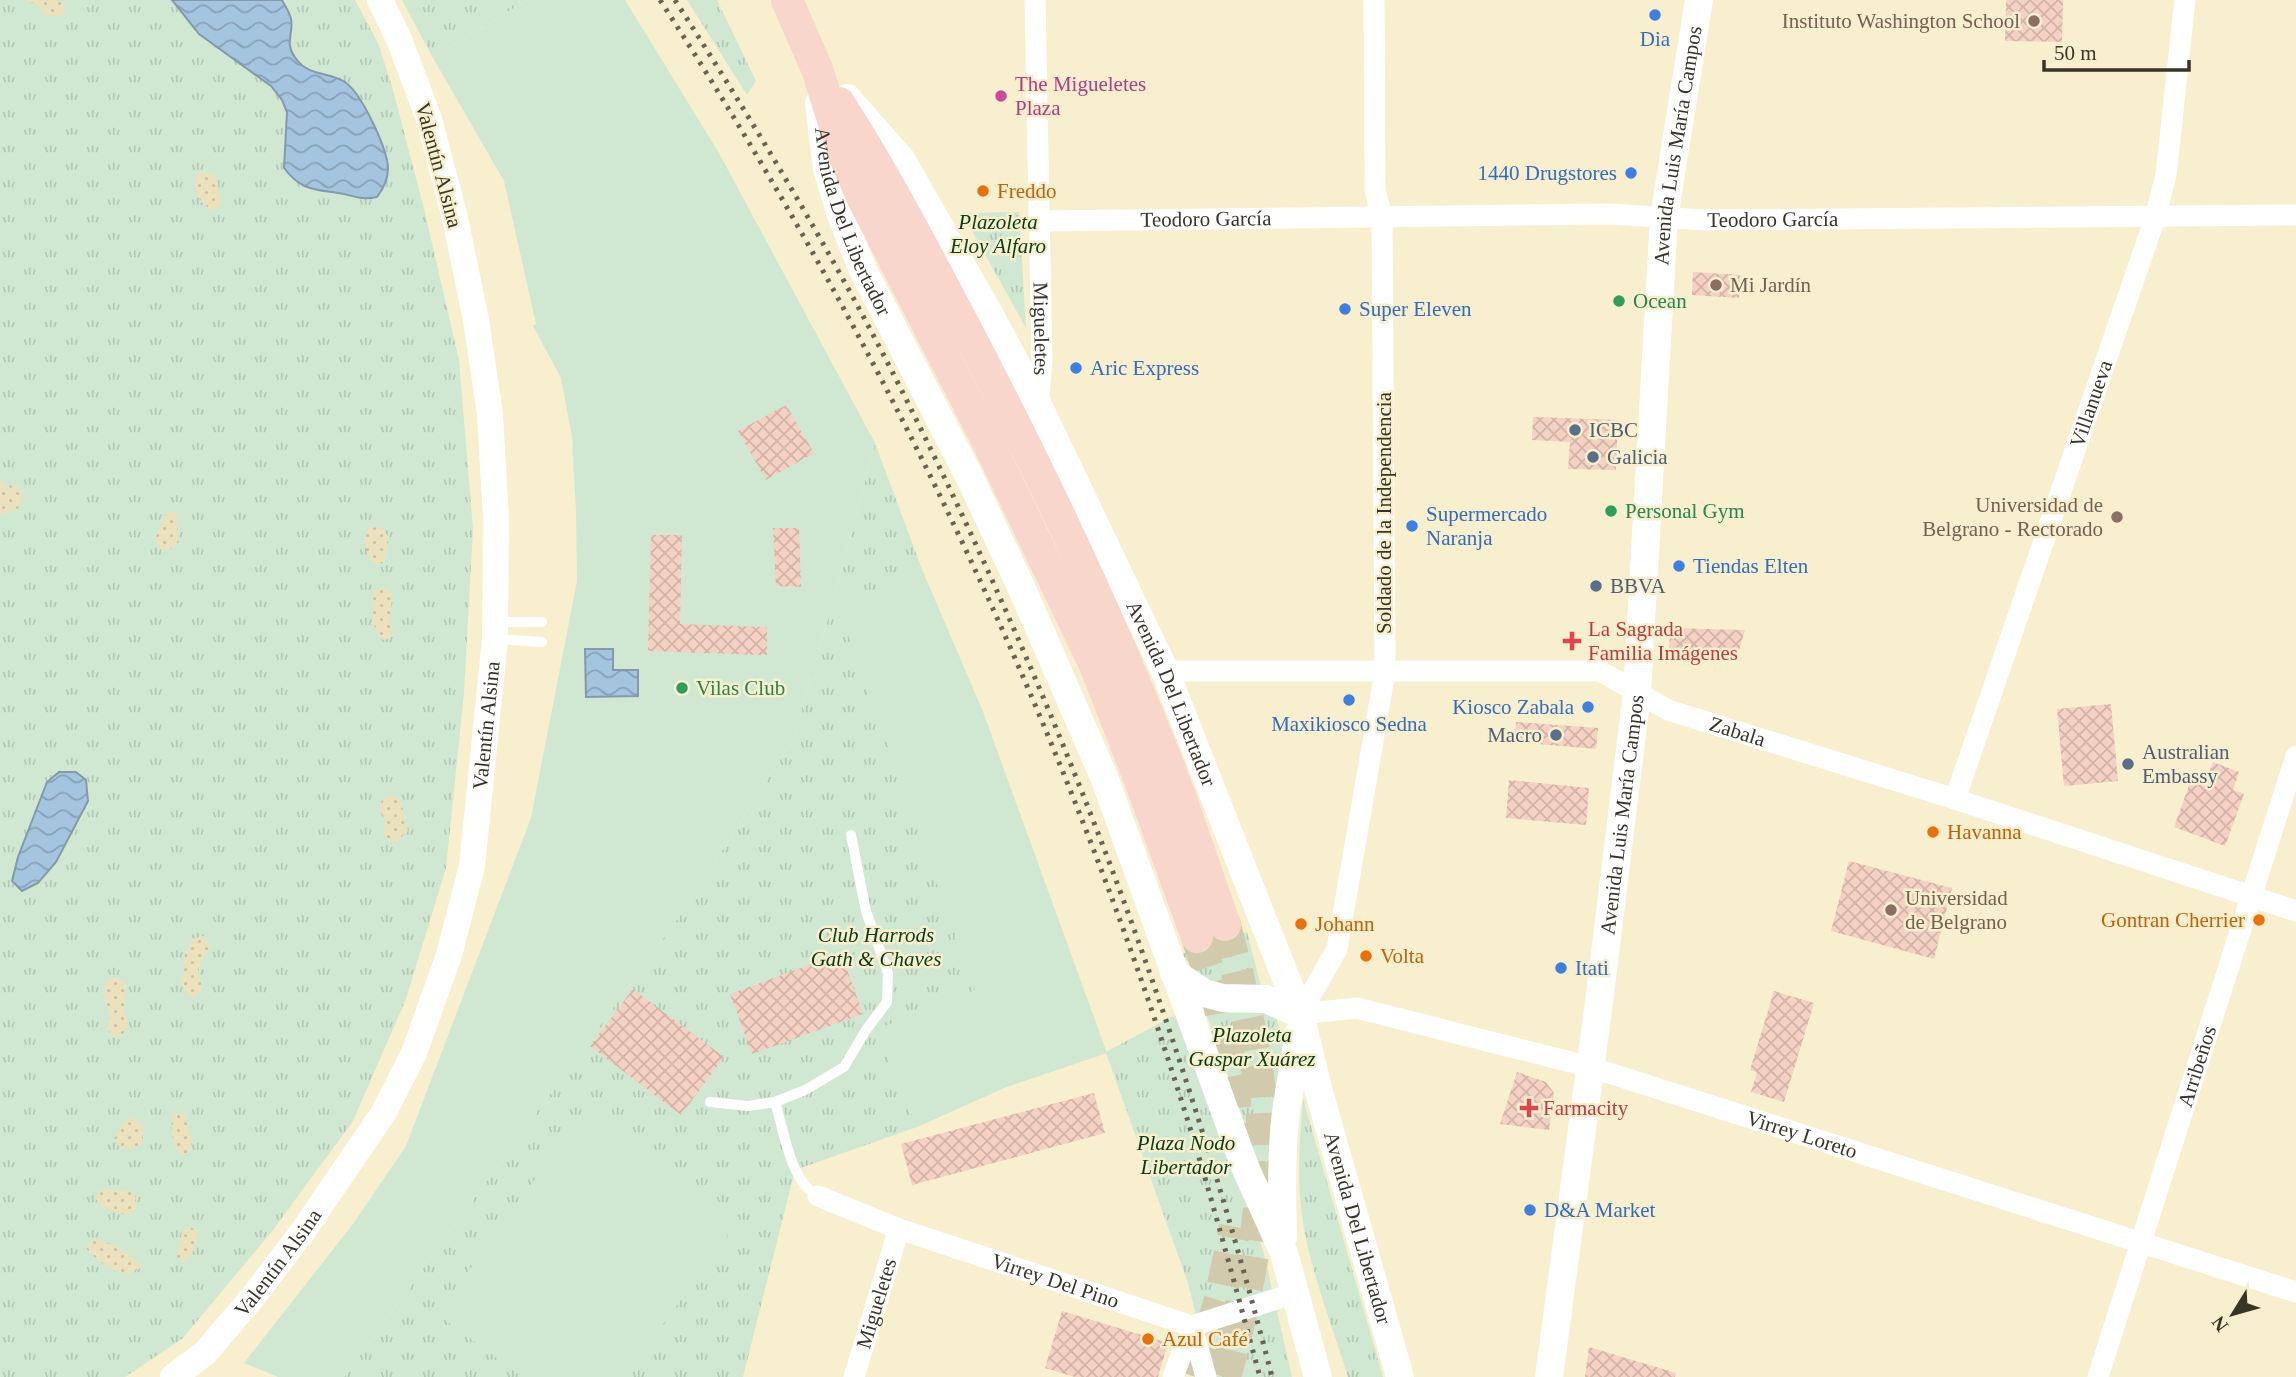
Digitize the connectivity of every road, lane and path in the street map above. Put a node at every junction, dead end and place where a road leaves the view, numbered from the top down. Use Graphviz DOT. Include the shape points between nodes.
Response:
graph roads {
  1 [pos="380,0"];
  2 [pos="788,0"];
  3 [pos="1035,0"];
  4 [pos="1374,0"];
  5 [pos="1699,0"];
  6 [pos="2185,0"];
  7 [pos="817,69"];
  8 [pos="2296,215"];
  9 [pos="1382,216"];
  10 [pos="1664,217"];
  11 [pos="2155,218"];
  12 [pos="1040,221"];
  13 [pos="1038,404"];
  14 [pos="542,622"];
  15 [pos="495,630"];
  16 [pos="542,642"];
  17 [pos="1165,671"];
  18 [pos="1385,672"];
  19 [pos="1637,693"];
  20 [pos="2296,756"];
  21 [pos="1955,799"];
  22 [pos="851,835"];
  23 [pos="2250,897"];
  24 [pos="2296,911"];
  25 [pos="1211,931"];
  26 [pos="1174,973"];
  27 [pos="1300,1014"];
  28 [pos="1590,1067"];
  29 [pos="710,1102"];
  30 [pos="775,1102"];
  31 [pos="818,1196"];
  32 [pos="899,1229"];
  33 [pos="2141,1242"];
  34 [pos="1284,1253"];
  35 [pos="2296,1292"];
  36 [pos="1294,1293"];
  37 [pos="1192,1326"];
  38 [pos="185,1375"];
  39 [pos="854,1377"];
  40 [pos="1172,1377"];
  41 [pos="1206,1377"];
  42 [pos="1318,1377"];
  43 [pos="1401,1377"];
  44 [pos="1549,1377"];
  45 [pos="2098,1377"];
  1 -- 15 [label="street, Valentín Alsina" via="429,119 476,320 496,517"];
  2 -- 7 [label="main road, Avenida Del Libertador"];
  3 -- 12 [label="street, Migueletes"];
  4 -- 9 [label="street, Soldado de la Independencia" via="1374,190"];
  5 -- 10 [label="main road, Avenida Luis María Campos"];
  6 -- 11 [label="street, Villanueva" via="2166,175"];
  7 -- 13 [label="main road, Avenida Del Libertador" via="901,159"];
  7 -- 25 [label="main road, Avenida Del Libertador" via="862,197 1095,664 1144,791"];
  7 -- 26 [label="main road, Avenida Del Libertador" via="827,169 841,215 862,268 969,476 1063,680 1104,777"];
  8 -- 11 [label="street, Teodoro García"];
  9 -- 10 [label="street, Teodoro García"];
  9 -- 12 [label="street, Teodoro García"];
  9 -- 18 [label="street, Soldado de la Independencia"];
  10 -- 11 [label="street, Teodoro García"];
  10 -- 19 [label="main road, Avenida Luis María Campos"];
  11 -- 21 [label="street, Villanueva"];
  12 -- 13 [label="street, Migueletes" via="1042,362"];
  13 -- 17 [label="main road, Avenida Del Libertador"];
  14 -- 15 [label="lane"];
  15 -- 16 [label="lane"];
  15 -- 38 [label="street, Valentín Alsina" via="472,866 449,955 414,1053 384,1112 303,1231"];
  17 -- 18 [label="street, Zabala"];
  17 -- 27 [label="main road, Avenida Del Libertador"];
  18 -- 19 [label="street, Zabala" via="1600,671"];
  18 -- 27 [label="street, Soldado de la Independencia" via="1338,949"];
  19 -- 21 [label="street, Zabala" via="1668,710"];
  19 -- 28 [label="main road, Avenida Luis María Campos"];
  20 -- 23 [label="street, Arribeños"];
  21 -- 23 [label="street, Zabala"];
  22 -- 30 [label="lane" via="866,911 888,973 887,1002 844,1068"];
  23 -- 24 [label="street, Zabala"];
  23 -- 33 [label="street, Arribeños"];
  26 -- 27 [label="main road" via="1204,993 1266,999"];
  26 -- 34 [label="main road, Avenida Del Libertador" via="1245,1167"];
  27 -- 28 [label="street, Virrey Loreto" via="1357,1008"];
  27 -- 34 [label="main road" via="1281,1171"];
  27 -- 43 [label="main road, Avenida Del Libertador"];
  28 -- 33 [label="street, Virrey Loreto"];
  28 -- 44 [label="main road, Avenida Luis María Campos"];
  29 -- 30 [label="lane" via="748,1106"];
  30 -- 31 [label="lane" via="798,1179"];
  31 -- 32 [label="street, Virrey Del Pino"];
  32 -- 37 [label="street, Virrey Del Pino"];
  32 -- 39 [label="street, Migueletes"];
  33 -- 35 [label="street, Virrey Loreto"];
  33 -- 45 [label="street, Arribeños"];
  34 -- 36 [label="main road, Avenida Del Libertador"];
  36 -- 37 [label="street"];
  36 -- 42 [label="main road, Avenida Del Libertador"];
  37 -- 40 [label="street"];
  37 -- 41 [label="street"];
}
